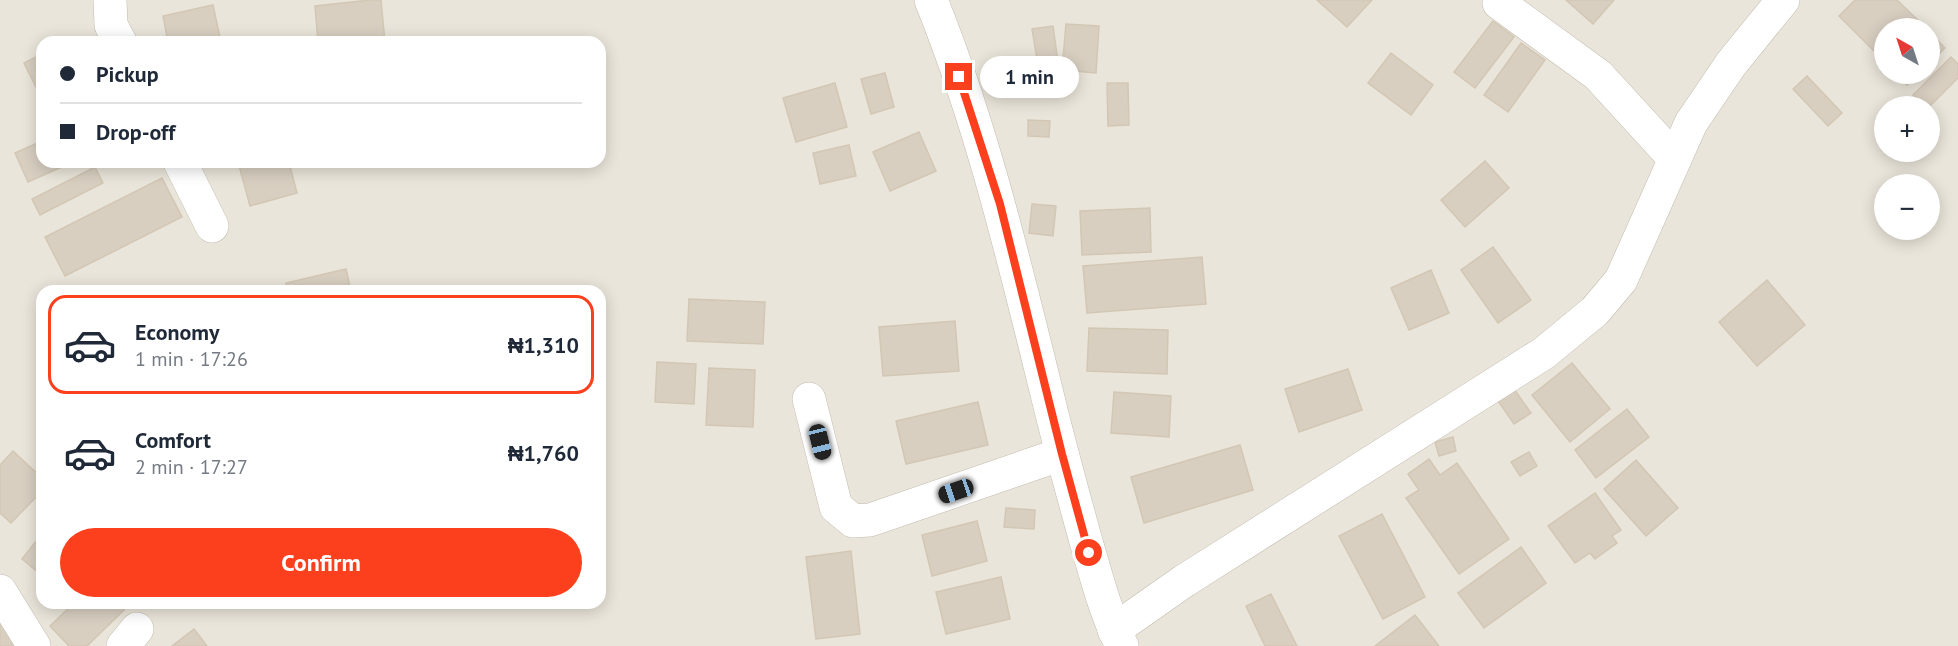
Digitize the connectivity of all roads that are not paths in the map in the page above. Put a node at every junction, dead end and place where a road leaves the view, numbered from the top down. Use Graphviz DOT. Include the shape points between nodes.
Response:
graph roads {
  1 [pos="110,0"];
  2 [pos="931,0"];
  3 [pos="1782,0"];
  4 [pos="1499,3"];
  5 [pos="117,36"];
  6 [pos="1674,158"];
  7 [pos="183,168"];
  8 [pos="213,226"];
  9 [pos="809,399"];
  10 [pos="1062,454"];
  11 [pos="0,591"];
  12 [pos="1118,638"];
  13 [pos="34,646"];
  1 -- 5 [label="street" via="111,25"];
  2 -- 10 [label="street" via="1000,204"];
  3 -- 6 [label="street" via="1731,64 1691,123"];
  4 -- 6 [label="street" via="1598,75"];
  6 -- 12 [label="street" via="1622,280 1595,311 1544,353 1184,581"];
  7 -- 8 [label="street"];
  9 -- 10 [label="street" via="836,507 853,521 870,520"];
  10 -- 12 [label="street"];
  11 -- 13 [label="street"];
}
